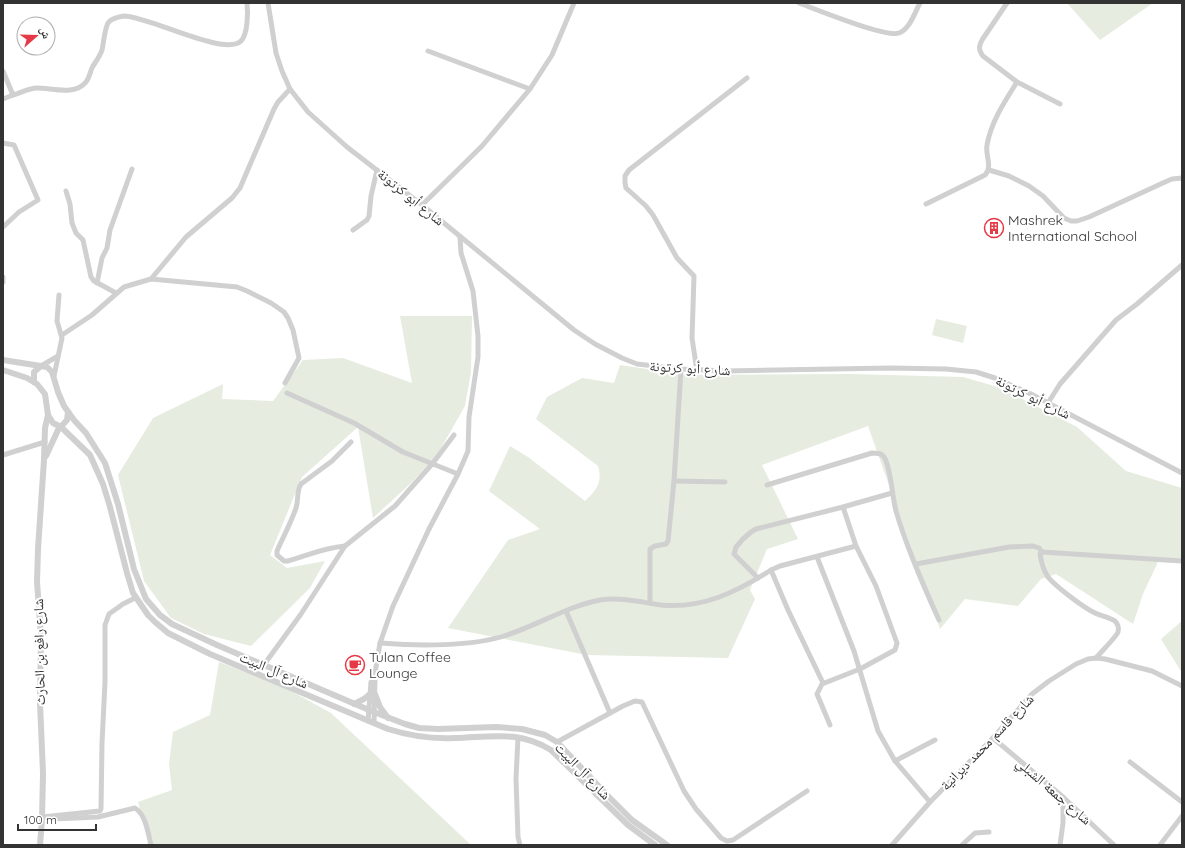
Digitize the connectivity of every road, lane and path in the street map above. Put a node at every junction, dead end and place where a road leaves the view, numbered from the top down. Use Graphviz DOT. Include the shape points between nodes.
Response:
graph roads {
  1 [pos="246,3"];
  2 [pos="268,3"];
  3 [pos="574,3"];
  4 [pos="799,3"];
  5 [pos="920,3"];
  6 [pos="1007,3"];
  7 [pos="428,51"];
  8 [pos="3,71"];
  9 [pos="747,78"];
  10 [pos="1017,82"];
  11 [pos="290,89"];
  12 [pos="530,89"];
  13 [pos="14,95"];
  14 [pos="3,98"];
  15 [pos="1060,104"];
  16 [pos="3,143"];
  17 [pos="132,169"];
  18 [pos="377,170"];
  19 [pos="989,170"];
  20 [pos="1182,178"];
  21 [pos="66,190"];
  22 [pos="926,204"];
  23 [pos="422,206"];
  24 [pos="3,227"];
  25 [pos="352,230"];
  26 [pos="460,237"];
  27 [pos="1182,265"];
  28 [pos="3,277"];
  29 [pos="151,279"];
  30 [pos="3,282"];
  31 [pos="97,282"];
  32 [pos="116,293"];
  33 [pos="60,295"];
  34 [pos="62,335"];
  35 [pos="59,356"];
  36 [pos="3,360"];
  37 [pos="41,366"];
  38 [pos="3,370"];
  39 [pos="681,370"];
  40 [pos="697,370"];
  41 [pos="54,376"];
  42 [pos="34,382"];
  43 [pos="285,383"];
  44 [pos="287,393"];
  45 [pos="1048,403"];
  46 [pos="68,411"];
  47 [pos="48,415"];
  48 [pos="61,427"];
  49 [pos="454,435"];
  50 [pos="45,442"];
  51 [pos="351,442"];
  52 [pos="3,455"];
  53 [pos="44,460"];
  54 [pos="433,463"];
  55 [pos="458,474"];
  56 [pos="1182,474"];
  57 [pos="674,482"];
  58 [pos="725,482"];
  59 [pos="767,485"];
  60 [pos="892,493"];
  61 [pos="843,507"];
  62 [pos="345,546"];
  63 [pos="856,546"];
  64 [pos="1042,552"];
  65 [pos="816,557"];
  66 [pos="1182,561"];
  67 [pos="916,564"];
  68 [pos="771,570"];
  69 [pos="758,578"];
  70 [pos="135,598"];
  71 [pos="650,603"];
  72 [pos="566,612"];
  73 [pos="940,620"];
  74 [pos="380,643"];
  75 [pos="1096,658"];
  76 [pos="263,666"];
  77 [pos="860,669"];
  78 [pos="823,683"];
  79 [pos="1182,686"];
  80 [pos="372,694"];
  81 [pos="354,704"];
  82 [pos="371,712"];
  83 [pos="610,713"];
  84 [pos="388,718"];
  85 [pos="371,722"];
  86 [pos="830,725"];
  87 [pos="518,736"];
  88 [pos="993,738"];
  89 [pos="936,740"];
  90 [pos="557,742"];
  91 [pos="895,761"];
  92 [pos="1130,762"];
  93 [pos="807,791"];
  94 [pos="1063,797"];
  95 [pos="930,802"];
  96 [pos="1182,802"];
  97 [pos="1182,816"];
  98 [pos="42,819"];
  99 [pos="989,832"];
  100 [pos="40,845"];
  101 [pos="150,845"];
  102 [pos="520,845"];
  103 [pos="655,845"];
  104 [pos="667,845"];
  105 [pos="892,845"];
  106 [pos="962,845"];
  107 [pos="1060,845"];
  108 [pos="1114,845"];
  109 [pos="1160,845"];
  1 -- 13 [label="street" via="248,16 241,42 233,45 217,44 132,17 116,18 108,24 100,57 84,85 72,90 36,88"];
  2 -- 11 [label="street, شارع أبو كرتونة" via="279,62"];
  3 -- 12 [label="street" via="552,55"];
  4 -- 5 [label="street" via="891,34 904,30"];
  6 -- 10 [label="street" via="982,40 979,51"];
  7 -- 12 [label="street"];
  8 -- 13 [label="street"];
  9 -- 40 [label="street" via="662,143 625,176 626,188 653,215 676,258 694,276 692,338"];
  10 -- 15 [label="street"];
  10 -- 19 [label="street" via="1001,107 988,141 986,154"];
  11 -- 18 [label="street, شارع أبو كرتونة" via="308,112"];
  11 -- 29 [label="street" via="274,109 235,195 181,242"];
  12 -- 23 [label="street" via="482,146"];
  13 -- 14 [label="street"];
  16 -- 24 [label="street" via="14,144 38,199"];
  17 -- 31 [label="street" via="110,230"];
  18 -- 23 [label="street, شارع أبو كرتونة"];
  18 -- 25 [label="street" via="369,216"];
  19 -- 20 [label="street" via="1029,186 1043,196 1064,218 1071,221 1089,217 1164,182"];
  19 -- 22 [label="street" via="985,175"];
  21 -- 31 [label="street" via="72,223 76,233 83,240 91,277"];
  23 -- 26 [label="street, شارع أبو كرتونة"];
  26 -- 39 [label="street, شارع أبو كرتونة" via="594,344 637,364"];
  26 -- 55 [label="street" via="461,255 473,291 478,357 469,417 468,451"];
  27 -- 45 [label="street" via="1116,320 1060,384"];
  28 -- 30 [label="street"];
  29 -- 32 [label="street" via="128,285"];
  29 -- 43 [label="street" via="237,287 281,310 290,323 298,354 298,362"];
  31 -- 32 [label="street"];
  32 -- 34 [label="street" via="92,315"];
  33 -- 34 [label="street" via="57,321"];
  34 -- 35 [label="street"];
  35 -- 37 [label="street"];
  35 -- 41 [label="street"];
  36 -- 37 [label="street"];
  37 -- 41 [label="street" via="49,369"];
  37 -- 42 [label="street" via="34,372"];
  38 -- 42 [label="street"];
  39 -- 40 [label="street, شارع أبو كرتونة"];
  39 -- 57 [label="street"];
  40 -- 45 [label="street, شارع أبو كرتونة" via="961,370 976,372 1016,386"];
  41 -- 46 [label="street, شارع آل البيت" via="61,399"];
  42 -- 47 [label="street" via="45,394"];
  44 -- 54 [label="street" via="354,423 403,452"];
  45 -- 56 [label="street, شارع أبو كرتونة"];
  46 -- 48 [label="street, شارع رافع بن الحارث" via="67,420"];
  46 -- 76 [label="street, شارع آل البيت" via="86,433 109,472 134,569 150,604 172,624"];
  47 -- 48 [label="street, شارع آل البيت" via="53,423"];
  47 -- 50 [label="street, شارع رافع بن الحارث" via="45,423"];
  48 -- 53 [label="street, شارع رافع بن الحارث"];
  48 -- 70 [label="street, شارع آل البيت" via="90,455 94,464 110,507"];
  49 -- 54 [label="street"];
  50 -- 52 [label="street"];
  50 -- 53 [label="street, شارع رافع بن الحارث"];
  51 -- 62 [label="street" via="298,488 298,502 277,556 288,561 312,552"];
  53 -- 98 [label="street, شارع رافع بن الحارث" via="37,582 41,635"];
  54 -- 55 [label="street"];
  54 -- 62 [label="street" via="392,509"];
  55 -- 74 [label="street" via="396,599"];
  57 -- 58 [label="street"];
  57 -- 71 [label="street" via="668,544 650,549"];
  59 -- 60 [label="street" via="878,453 884,457 887,464"];
  60 -- 61 [label="street"];
  60 -- 67 [label="street" via="898,518"];
  61 -- 63 [label="street"];
  61 -- 69 [label="street" via="764,526 751,532 736,547 734,554"];
  62 -- 76 [label="street" via="301,614"];
  63 -- 65 [label="street"];
  63 -- 77 [label="street" via="876,586 897,643 895,650"];
  64 -- 66 [label="street"];
  64 -- 67 [label="street" via="1033,546 1009,547"];
  64 -- 75 [label="street" via="1040,558 1052,581 1084,606 1112,619 1118,625 1117,635"];
  65 -- 68 [label="street"];
  65 -- 77 [label="street"];
  67 -- 73 [label="street"];
  68 -- 69 [label="street"];
  68 -- 78 [label="street"];
  69 -- 71 [label="street" via="733,592 700,604 680,606"];
  70 -- 85 [label="street, شارع آل البيت" via="148,615 168,633 210,654"];
  70 -- 98 [label="street" via="109,614 106,625 101,809"];
  71 -- 72 [label="street" via="620,598 609,599"];
  72 -- 74 [label="street" via="505,636 486,640 420,645"];
  72 -- 83 [label="street"];
  74 -- 80 [label="street" via="372,678"];
  75 -- 79 [label="street" via="1143,669"];
  75 -- 88 [label="street, شارع قاسم محمد ديرانية" via="1076,664 1040,687"];
  76 -- 81 [label="street, شارع آل البيت"];
  77 -- 78 [label="street"];
  77 -- 91 [label="street" via="878,731"];
  78 -- 86 [label="street" via="817,694"];
  80 -- 81 [label="street"];
  80 -- 82 [label="street"];
  80 -- 84 [label="street"];
  81 -- 82 [label="street, شارع آل البيت"];
  82 -- 84 [label="street, شارع آل البيت"];
  82 -- 85 [label="street"];
  83 -- 90 [label="street"];
  83 -- 93 [label="street" via="635,701 644,704 684,791 724,840 733,840"];
  84 -- 90 [label="street, شارع آل البيت" via="427,729 522,729 545,735"];
  85 -- 87 [label="street, شارع آل البيت" via="404,734 427,737"];
  87 -- 102 [label="street" via="516,779"];
  87 -- 103 [label="street, شارع آل البيت" via="551,750 628,825"];
  88 -- 94 [label="street, شارع جمعة الشبلي"];
  88 -- 95 [label="street, شارع قاسم محمد ديرانية"];
  89 -- 91 [label="street"];
  90 -- 104 [label="street, شارع آل البيت" via="632,820"];
  91 -- 95 [label="street"];
  92 -- 96 [label="street"];
  94 -- 107 [label="street"];
  94 -- 108 [label="street, شارع جمعة الشبلي"];
  95 -- 105 [label="street, شارع قاسم محمد ديرانية"];
  97 -- 109 [label="street"];
  98 -- 100 [label="street, شارع رافع بن الحارث"];
  98 -- 101 [label="street" via="98,816 135,808 143,817"];
  99 -- 106 [label="street" via="975,833"];
}
